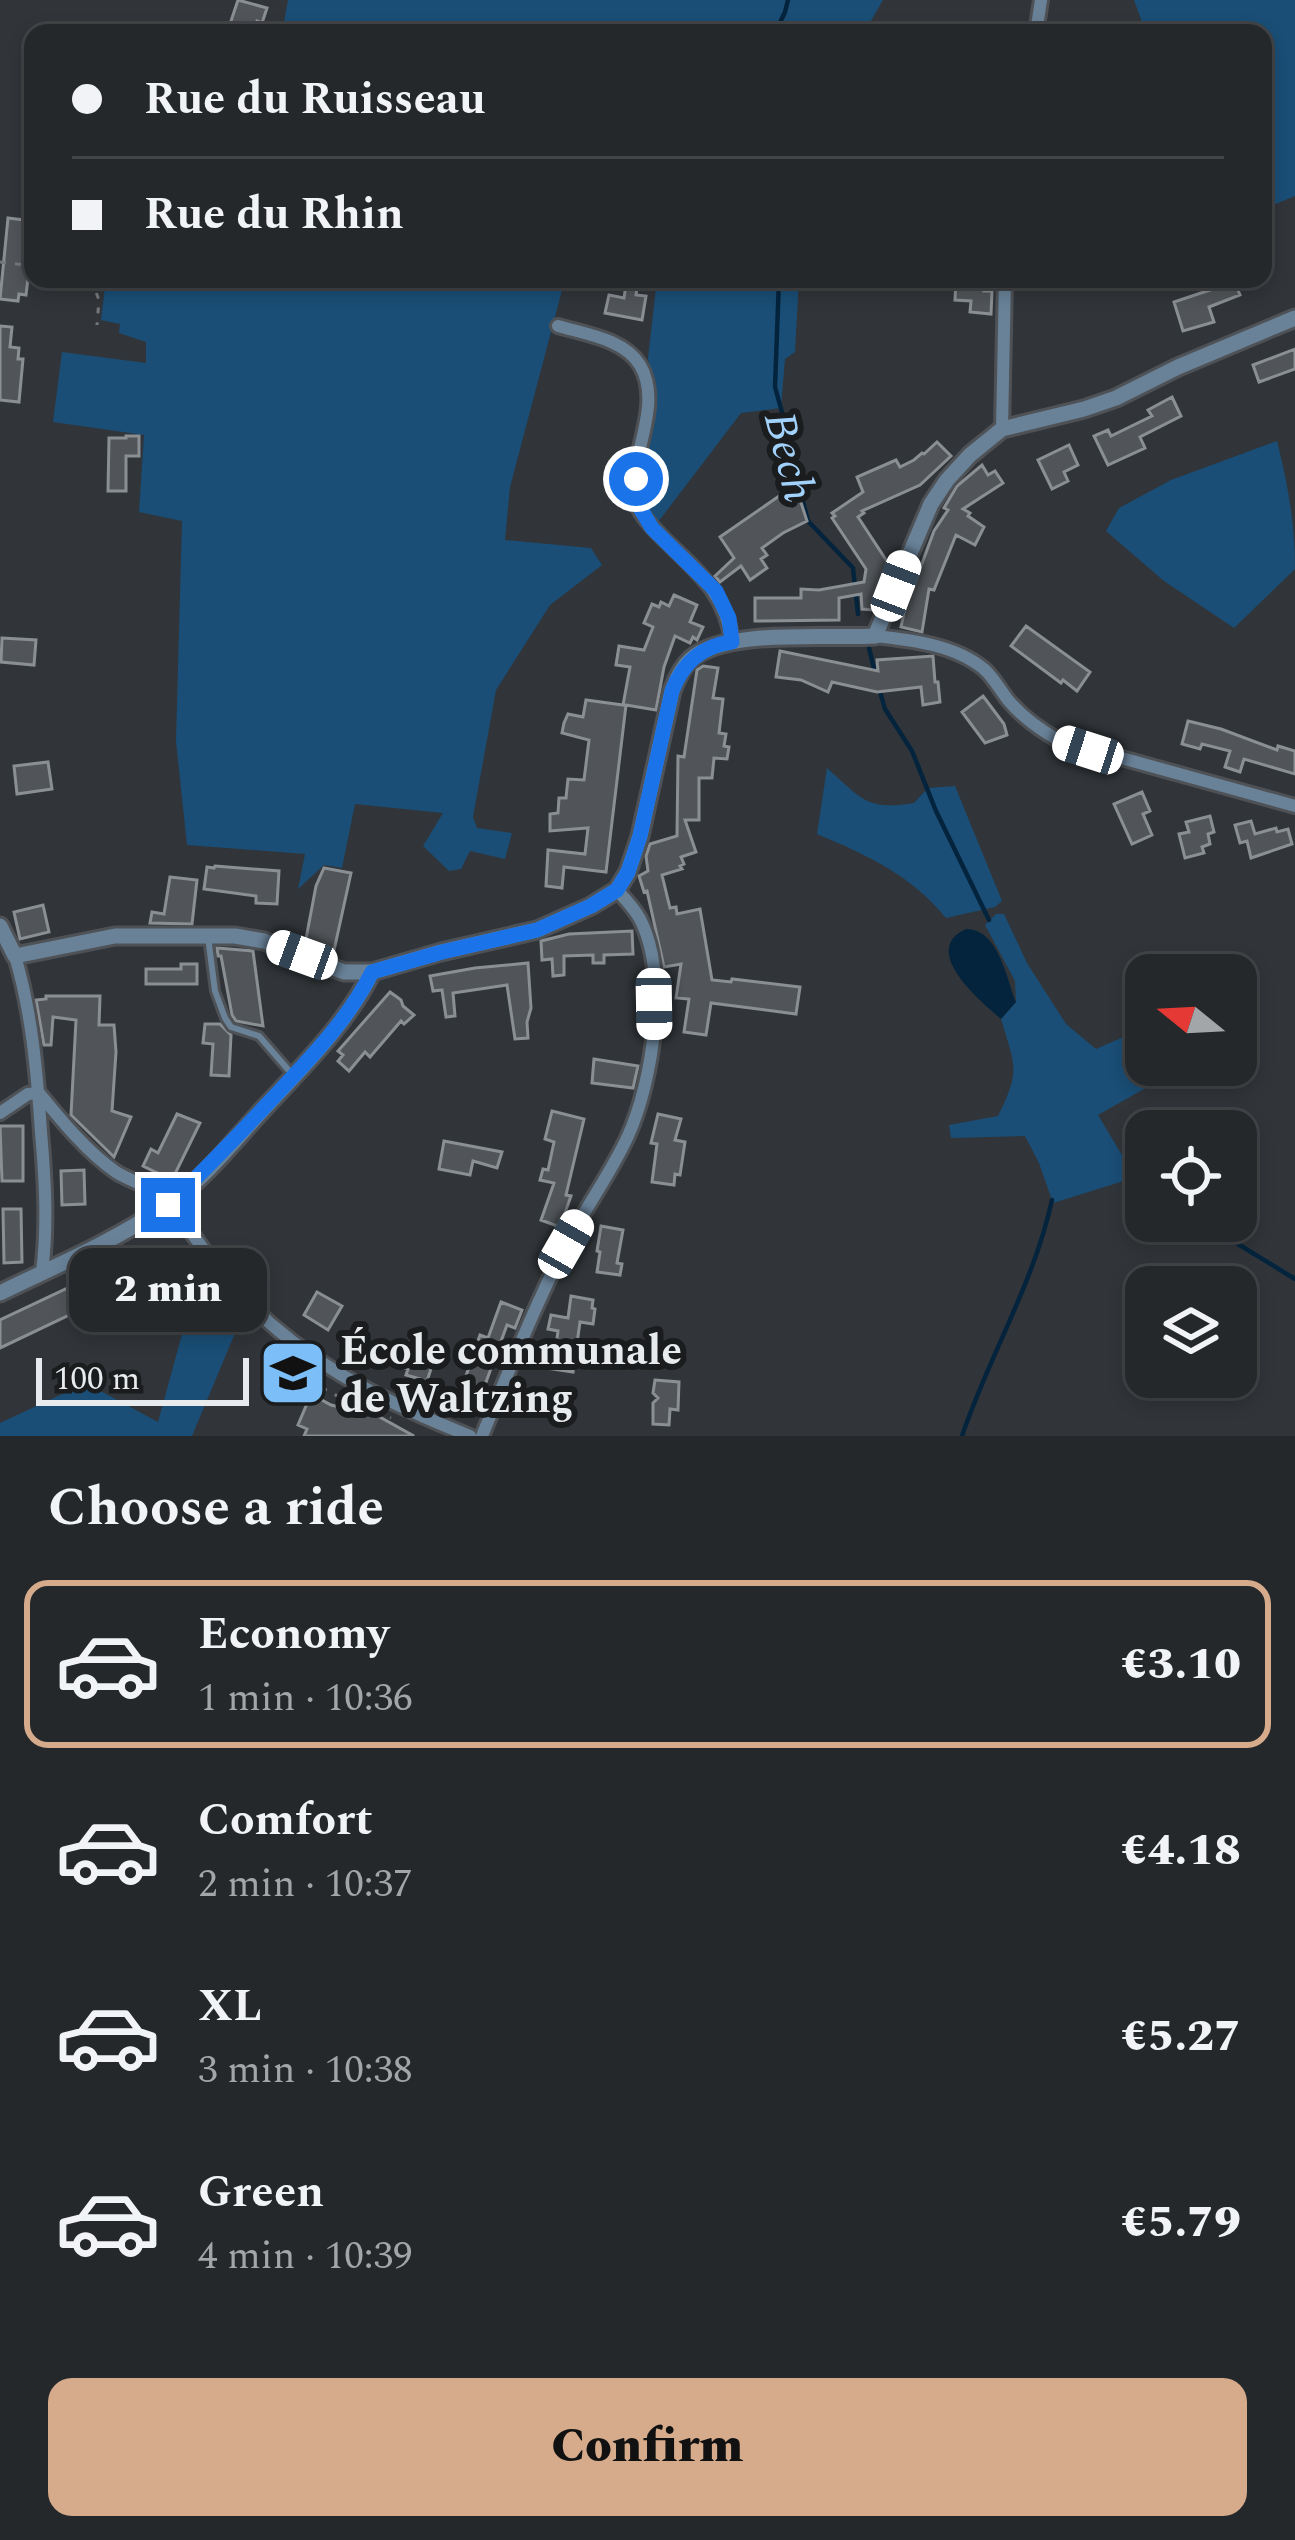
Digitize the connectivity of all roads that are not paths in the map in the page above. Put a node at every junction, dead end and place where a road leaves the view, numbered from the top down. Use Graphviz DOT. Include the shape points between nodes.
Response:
graph roads {
  1 [pos="1005,288"];
  2 [pos="1295,318"];
  3 [pos="558,326"];
  4 [pos="1002,429"];
  5 [pos="875,635"];
  6 [pos="732,642"];
  7 [pos="1295,806"];
  8 [pos="617,890"];
  9 [pos="0,926"];
  10 [pos="208,936"];
  11 [pos="15,956"];
  12 [pos="372,972"];
  13 [pos="293,1076"];
  14 [pos="39,1093"];
  15 [pos="0,1113"];
  16 [pos="168,1205"];
  17 [pos="42,1272"];
  18 [pos="0,1293"];
  19 [pos="470,1436"];
  20 [pos="482,1436"];
  1 -- 4 [label="street"];
  2 -- 4 [label="street" via="1115,398"];
  3 -- 6 [label="street" via="618,344 639,363 648,410 636,501 716,591"];
  4 -- 5 [label="street" via="931,504"];
  5 -- 6 [label="street"];
  5 -- 7 [label="street" via="965,656 1032,725 1060,741"];
  6 -- 8 [label="street" via="706,649 678,676 640,836"];
  8 -- 12 [label="street" via="537,930"];
  8 -- 20 [label="street" via="640,920 651,956 649,1071 628,1136 540,1297"];
  9 -- 11 [label="street"];
  10 -- 11 [label="street" via="115,936"];
  10 -- 12 [label="street" via="264,941 344,972"];
  10 -- 13 [label="lane" via="225,1018 259,1036"];
  11 -- 14 [label="street"];
  12 -- 13 [label="street"];
  13 -- 16 [label="street"];
  14 -- 15 [label="street"];
  14 -- 16 [label="street" via="116,1172"];
  14 -- 17 [label="street"];
  16 -- 17 [label="street"];
  16 -- 19 [label="street" via="233,1288 298,1346 379,1398"];
  17 -- 18 [label="street"];
}
